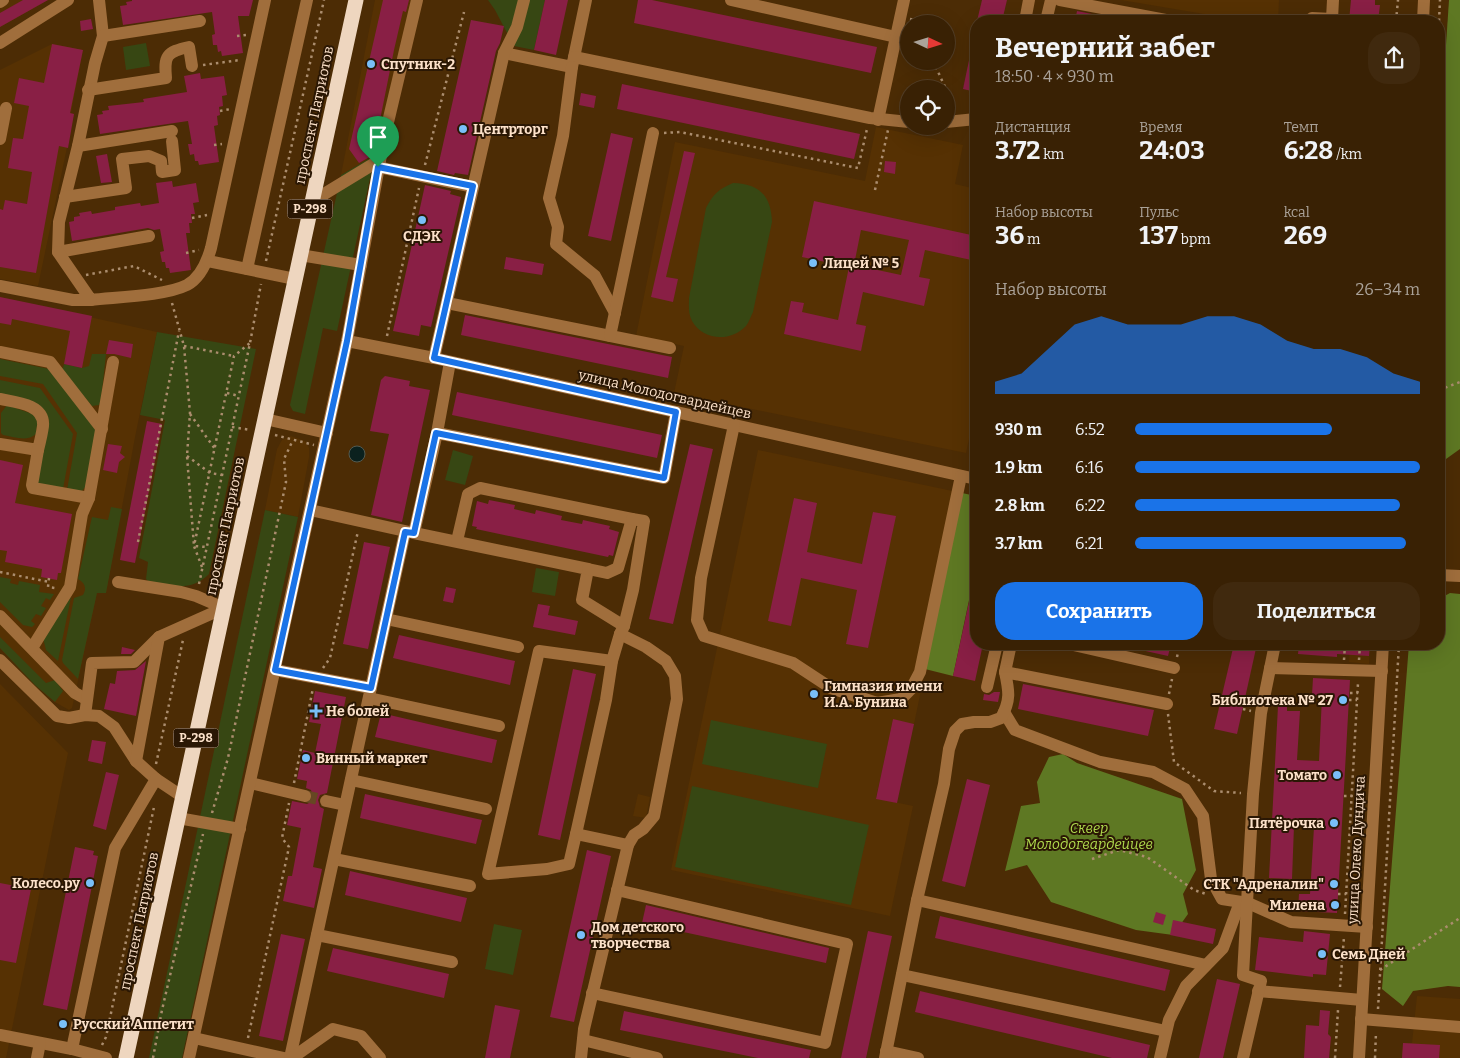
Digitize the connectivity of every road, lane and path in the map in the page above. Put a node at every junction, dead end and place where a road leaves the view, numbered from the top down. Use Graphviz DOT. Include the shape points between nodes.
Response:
graph roads {
  1 [pos="68,0"];
  2 [pos="99,0"];
  3 [pos="265,0"];
  4 [pos="307,0"];
  5 [pos="324,0"];
  6 [pos="356,0"];
  7 [pos="418,0"];
  8 [pos="524,0"];
  9 [pos="586,0"];
  10 [pos="731,0"];
  11 [pos="904,0"];
  12 [pos="1029,0"];
  13 [pos="1050,0"];
  14 [pos="1060,0"];
  15 [pos="1333,0"];
  16 [pos="1398,0"];
  17 [pos="1424,0"];
  18 [pos="1440,0"];
  19 [pos="1026,15"];
  20 [pos="1047,15"];
  21 [pos="1139,15"];
  22 [pos="1332,15"];
  23 [pos="1397,15"];
  24 [pos="1423,15"];
  25 [pos="1439,15"];
  26 [pos="200,21"];
  27 [pos="103,36"];
  28 [pos="896,37"];
  29 [pos="0,43"];
  30 [pos="504,53"];
  31 [pos="254,58"];
  32 [pos="573,62"];
  33 [pos="192,66"];
  34 [pos="88,90"];
  35 [pos="6,108"];
  36 [pos="955,110"];
  37 [pos="970,119"];
  38 [pos="879,120"];
  39 [pos="900,121"];
  40 [pos="955,121"];
  41 [pos="960,121"];
  42 [pos="653,133"];
  43 [pos="0,138"];
  44 [pos="119,139"];
  45 [pos="78,146"];
  46 [pos="122,160"];
  47 [pos="379,164"];
  48 [pos="473,186"];
  49 [pos="875,190"];
  50 [pos="65,197"];
  51 [pos="312,202"];
  52 [pos="149,236"];
  53 [pos="58,252"];
  54 [pos="300,255"];
  55 [pos="208,261"];
  56 [pos="361,264"];
  57 [pos="247,269"];
  58 [pos="264,272"];
  59 [pos="75,277"];
  60 [pos="295,279"];
  61 [pos="0,286"];
  62 [pos="168,292"];
  63 [pos="91,300"];
  64 [pos="447,304"];
  65 [pos="615,313"];
  66 [pos="179,330"];
  67 [pos="610,336"];
  68 [pos="347,341"];
  69 [pos="250,343"];
  70 [pos="184,346"];
  71 [pos="670,348"];
  72 [pos="0,352"];
  73 [pos="234,356"];
  74 [pos="434,358"];
  75 [pos="113,362"];
  76 [pos="450,362"];
  77 [pos="1460,382"];
  78 [pos="1445,388"];
  79 [pos="227,393"];
  80 [pos="239,396"];
  81 [pos="0,400"];
  82 [pos="676,412"];
  83 [pos="190,413"];
  84 [pos="265,419"];
  85 [pos="734,425"];
  86 [pos="102,428"];
  87 [pos="327,433"];
  88 [pos="436,433"];
  89 [pos="293,440"];
  90 [pos="0,444"];
  91 [pos="215,449"];
  92 [pos="38,450"];
  93 [pos="187,456"];
  94 [pos="210,473"];
  95 [pos="222,475"];
  96 [pos="961,476"];
  97 [pos="970,478"];
  98 [pos="89,498"];
  99 [pos="310,510"];
  100 [pos="632,519"];
  101 [pos="410,532"];
  102 [pos="457,541"];
  103 [pos="138,542"];
  104 [pos="194,546"];
  105 [pos="207,547"];
  106 [pos="202,568"];
  107 [pos="588,569"];
  108 [pos="0,572"];
  109 [pos="1445,575"];
  110 [pos="1460,576"];
  111 [pos="48,582"];
  112 [pos="118,582"];
  113 [pos="196,596"];
  114 [pos="224,608"];
  115 [pos="0,616"];
  116 [pos="386,619"];
  117 [pos="186,624"];
  118 [pos="622,630"];
  119 [pos="159,637"];
  120 [pos="518,647"];
  121 [pos="32,648"];
  122 [pos="996,650"];
  123 [pos="1010,650"];
  124 [pos="1095,650"];
  125 [pos="1178,650"];
  126 [pos="1274,650"];
  127 [pos="1360,650"];
  128 [pos="1383,650"];
  129 [pos="1400,650"];
  130 [pos="0,660"];
  131 [pos="612,661"];
  132 [pos="1174,668"];
  133 [pos="1270,668"];
  134 [pos="275,670"];
  135 [pos="1358,670"];
  136 [pos="1382,671"];
  137 [pos="1005,672"];
  138 [pos="987,687"];
  139 [pos="1350,692"];
  140 [pos="1358,692"];
  141 [pos="370,693"];
  142 [pos="86,699"];
  143 [pos="1349,700"];
  144 [pos="1357,700"];
  145 [pos="1167,704"];
  146 [pos="1004,712"];
  147 [pos="85,715"];
  148 [pos="499,726"];
  149 [pos="136,761"];
  150 [pos="156,779"];
  151 [pos="351,780"];
  152 [pos="250,783"];
  153 [pos="1253,794"];
  154 [pos="305,796"];
  155 [pos="1344,796"];
  156 [pos="1352,796"];
  157 [pos="183,797"];
  158 [pos="326,801"];
  159 [pos="155,802"];
  160 [pos="345,805"];
  161 [pos="486,809"];
  162 [pos="178,818"];
  163 [pos="206,823"];
  164 [pos="240,829"];
  165 [pos="576,834"];
  166 [pos="628,845"];
  167 [pos="334,859"];
  168 [pos="1092,859"];
  169 [pos="470,886"];
  170 [pos="617,890"];
  171 [pos="1338,894"];
  172 [pos="1346,894"];
  173 [pos="1222,899"];
  174 [pos="918,900"];
  175 [pos="1244,902"];
  176 [pos="1460,918"];
  177 [pos="1344,925"];
  178 [pos="1367,927"];
  179 [pos="317,935"];
  180 [pos="452,962"];
  181 [pos="1206,965"];
  182 [pos="1380,970"];
  183 [pos="902,975"];
  184 [pos="1364,981"];
  185 [pos="1258,991"];
  186 [pos="592,993"];
  187 [pos="1339,998"];
  188 [pos="1362,1000"];
  189 [pos="1361,1019"];
  190 [pos="1460,1027"];
  191 [pos="1166,1031"];
  192 [pos="0,1035"];
  193 [pos="194,1038"];
  194 [pos="583,1040"];
  195 [pos="40,1043"];
  196 [pos="72,1049"];
  197 [pos="885,1054"];
  198 [pos="101,1057"];
  199 [pos="37,1058"];
  200 [pos="126,1058"];
  201 [pos="153,1058"];
  202 [pos="189,1058"];
  203 [pos="284,1058"];
  204 [pos="291,1058"];
  205 [pos="380,1058"];
  206 [pos="581,1058"];
  207 [pos="657,1058"];
  208 [pos="918,1058"];
  209 [pos="1160,1058"];
  210 [pos="1243,1058"];
  211 [pos="1335,1058"];
  212 [pos="1359,1058"];
  1 -- 29 [label="street"];
  2 -- 27 [label="street"];
  3 -- 31 [label="street"];
  4 -- 57 [label="street"];
  5 -- 58 [label="path"];
  6 -- 51 [label="highway, проспект Патриотов / Р-298"];
  7 -- 47 [label="street"];
  8 -- 30 [label="street" via="517,27"];
  9 -- 32 [label="street"];
  10 -- 28 [label="street"];
  11 -- 28 [label="street"];
  12 -- 19 [label="street"];
  13 -- 20 [label="street"];
  14 -- 21 [label="street"];
  15 -- 22 [label="street"];
  16 -- 23 [label="path"];
  17 -- 24 [label="street"];
  18 -- 25 [label="path"];
  26 -- 27 [label="street"];
  27 -- 34 [label="street"];
  28 -- 38 [label="street"];
  30 -- 32 [label="street"];
  30 -- 48 [label="street"];
  31 -- 33 [label="path"];
  31 -- 55 [label="street"];
  32 -- 38 [label="street"];
  32 -- 65 [label="street" via="549,198 558,227 556,244 595,276"];
  33 -- 34 [label="street" via="189,47 174,50 164,64 166,78"];
  34 -- 45 [label="street"];
  35 -- 43 [label="street"];
  36 -- 41 [label="path"];
  37 -- 41 [label="street"];
  38 -- 39 [label="street"];
  38 -- 42 [label="path" via="858,168 680,132"];
  38 -- 49 [label="path"];
  40 -- 41 [label="street"];
  42 -- 65 [label="street"];
  44 -- 45 [label="street"];
  44 -- 46 [label="street"];
  44 -- 46 [label="street" via="172,136 175,170 162,172 161,161 149,156"];
  45 -- 50 [label="street"];
  46 -- 50 [label="street" via="126,188"];
  47 -- 48 [label="street"];
  47 -- 51 [label="street"];
  47 -- 56 [label="street"];
  48 -- 64 [label="street"];
  50 -- 53 [label="street" via="59,222"];
  51 -- 54 [label="highway, проспект Патриотов / Р-298"];
  52 -- 53 [label="street"];
  53 -- 59 [label="street"];
  54 -- 56 [label="street"];
  54 -- 60 [label="highway, проспект Патриотов / Р-298"];
  55 -- 57 [label="street"];
  55 -- 62 [label="street" via="188,285"];
  56 -- 68 [label="street"];
  57 -- 58 [label="street"];
  58 -- 60 [label="street"];
  58 -- 69 [label="path"];
  59 -- 62 [label="path" via="134,266 164,280"];
  59 -- 63 [label="street"];
  60 -- 84 [label="highway, проспект Патриотов / Р-298"];
  61 -- 63 [label="street" via="73,300"];
  62 -- 63 [label="street"];
  62 -- 66 [label="path"];
  64 -- 67 [label="street"];
  64 -- 74 [label="street"];
  65 -- 67 [label="street"];
  66 -- 70 [label="path"];
  66 -- 103 [label="path"];
  67 -- 71 [label="street"];
  68 -- 74 [label="street, улица Молодогвардейцев"];
  68 -- 87 [label="street"];
  69 -- 73 [label="path"];
  69 -- 80 [label="path"];
  70 -- 73 [label="path"];
  70 -- 83 [label="path"];
  72 -- 86 [label="street" via="50,362"];
  73 -- 79 [label="path"];
  74 -- 76 [label="street, улица Молодогвардейцев"];
  75 -- 86 [label="street"];
  76 -- 82 [label="street, улица Молодогвардейцев"];
  76 -- 88 [label="street"];
  77 -- 78 [label="path"];
  79 -- 80 [label="path"];
  79 -- 91 [label="path"];
  80 -- 95 [label="path"];
  81 -- 92 [label="street" via="28,404 38,412 44,424"];
  82 -- 85 [label="street, улица Молодогвардейцев"];
  82 -- 88 [label="street" via="664,478"];
  83 -- 91 [label="path"];
  83 -- 93 [label="path"];
  84 -- 87 [label="street"];
  84 -- 114 [label="highway, проспект Патриотов / Р-298"];
  85 -- 96 [label="street, улица Молодогвардейцев"];
  85 -- 96 [label="street" via="701,578 697,620 704,636 794,663 831,688 877,703 901,699 920,672"];
  86 -- 98 [label="street"];
  87 -- 99 [label="street"];
  88 -- 101 [label="street"];
  89 -- 163 [label="path" via="284,459 286,482 228,758 214,810"];
  90 -- 92 [label="street"];
  91 -- 94 [label="path"];
  92 -- 98 [label="street" via="33,488"];
  93 -- 94 [label="path"];
  93 -- 104 [label="path"];
  94 -- 95 [label="path"];
  94 -- 104 [label="path"];
  95 -- 105 [label="path"];
  96 -- 97 [label="street, улица Молодогвардейцев"];
  98 -- 121 [label="street" via="82,514 70,587"];
  99 -- 101 [label="street"];
  99 -- 134 [label="street"];
  100 -- 102 [label="street" via="480,488 468,494"];
  100 -- 107 [label="street" via="618,568 607,573"];
  100 -- 118 [label="street" via="644,521 633,590"];
  101 -- 102 [label="street"];
  101 -- 116 [label="street"];
  102 -- 107 [label="street"];
  104 -- 105 [label="path"];
  104 -- 106 [label="path"];
  105 -- 106 [label="path"];
  106 -- 113 [label="path"];
  107 -- 118 [label="street" via="582,600"];
  108 -- 111 [label="path"];
  109 -- 110 [label="street"];
  112 -- 113 [label="street"];
  113 -- 114 [label="street"];
  114 -- 117 [label="street"];
  114 -- 157 [label="highway, проспект Патриотов / Р-298"];
  115 -- 121 [label="street"];
  116 -- 120 [label="street"];
  116 -- 141 [label="street"];
  117 -- 119 [label="street"];
  117 -- 150 [label="path" via="156,762"];
  118 -- 131 [label="street"];
  118 -- 166 [label="street" via="666,661 675,676 677,699 654,816 634,834"];
  119 -- 142 [label="street" via="134,662 92,663"];
  119 -- 149 [label="street"];
  121 -- 142 [label="street" via="75,693"];
  122 -- 138 [label="street"];
  123 -- 137 [label="street"];
  124 -- 132 [label="street"];
  125 -- 132 [label="path"];
  126 -- 133 [label="street"];
  127 -- 135 [label="path"];
  128 -- 136 [label="street, улица Олеко Дундича"];
  129 -- 182 [label="path"];
  130 -- 147 [label="street" via="57,716"];
  131 -- 165 [label="street"];
  131 -- 165 [label="street" via="539,651 488,874 569,864"];
  132 -- 145 [label="path"];
  133 -- 135 [label="street"];
  133 -- 153 [label="street" via="1261,713"];
  134 -- 141 [label="street"];
  134 -- 152 [label="street"];
  135 -- 136 [label="street"];
  135 -- 140 [label="path"];
  136 -- 178 [label="street, улица Олеко Дундича"];
  137 -- 145 [label="street"];
  137 -- 146 [label="street" via="1009,693"];
  139 -- 140 [label="path"];
  140 -- 144 [label="path"];
  141 -- 148 [label="street"];
  141 -- 151 [label="street"];
  142 -- 147 [label="street"];
  143 -- 144 [label="path"];
  144 -- 156 [label="path"];
  145 -- 153 [label="path" via="1174,762 1214,791"];
  146 -- 173 [label="street" via="1015,730 1100,762 1153,772 1185,790 1203,816 1211,879"];
  146 -- 174 [label="street" via="996,720 962,724 955,731"];
  147 -- 149 [label="street" via="99,716 114,728"];
  149 -- 150 [label="street"];
  150 -- 157 [label="street"];
  150 -- 196 [label="street" via="115,848"];
  151 -- 160 [label="street"];
  151 -- 161 [label="street"];
  152 -- 154 [label="street"];
  152 -- 164 [label="street"];
  153 -- 175 [label="street"];
  155 -- 156 [label="path"];
  156 -- 172 [label="path"];
  157 -- 162 [label="highway, проспект Патриотов / Р-298"];
  158 -- 160 [label="street"];
  159 -- 198 [label="path"];
  160 -- 167 [label="street"];
  162 -- 163 [label="street"];
  162 -- 200 [label="highway, проспект Патриотов / Р-298"];
  163 -- 164 [label="street"];
  163 -- 201 [label="path"];
  164 -- 193 [label="street"];
  165 -- 166 [label="street"];
  166 -- 170 [label="street"];
  167 -- 169 [label="street"];
  167 -- 179 [label="street"];
  168 -- 173 [label="path" via="1119,850 1147,857 1194,890"];
  170 -- 186 [label="street"];
  170 -- 186 [label="street" via="847,944 825,1043"];
  171 -- 172 [label="path"];
  172 -- 177 [label="path"];
  173 -- 175 [label="street"];
  174 -- 181 [label="street"];
  174 -- 183 [label="street"];
  175 -- 177 [label="street" via="1291,922"];
  175 -- 181 [label="street" via="1222,948"];
  175 -- 185 [label="street" via="1243,975 1261,981"];
  176 -- 182 [label="path"];
  177 -- 178 [label="street"];
  177 -- 187 [label="path"];
  178 -- 184 [label="street, улица Олеко Дундича"];
  179 -- 180 [label="street"];
  179 -- 204 [label="street"];
  181 -- 191 [label="street" via="1186,986"];
  182 -- 184 [label="path"];
  183 -- 191 [label="street"];
  183 -- 197 [label="street"];
  184 -- 188 [label="street, улица Олеко Дундича"];
  185 -- 187 [label="street"];
  185 -- 210 [label="street"];
  186 -- 194 [label="street"];
  187 -- 188 [label="street"];
  187 -- 211 [label="path"];
  188 -- 189 [label="street, улица Олеко Дундича"];
  189 -- 190 [label="street"];
  189 -- 212 [label="street, улица Олеко Дундича"];
  191 -- 209 [label="street"];
  192 -- 195 [label="street"];
  193 -- 202 [label="street"];
  193 -- 203 [label="street"];
  194 -- 206 [label="street"];
  194 -- 207 [label="street"];
  195 -- 196 [label="street"];
  195 -- 199 [label="street"];
  196 -- 198 [label="street"];
  197 -- 208 [label="street"];
  204 -- 205 [label="street" via="333,1029 361,1036"];
}
